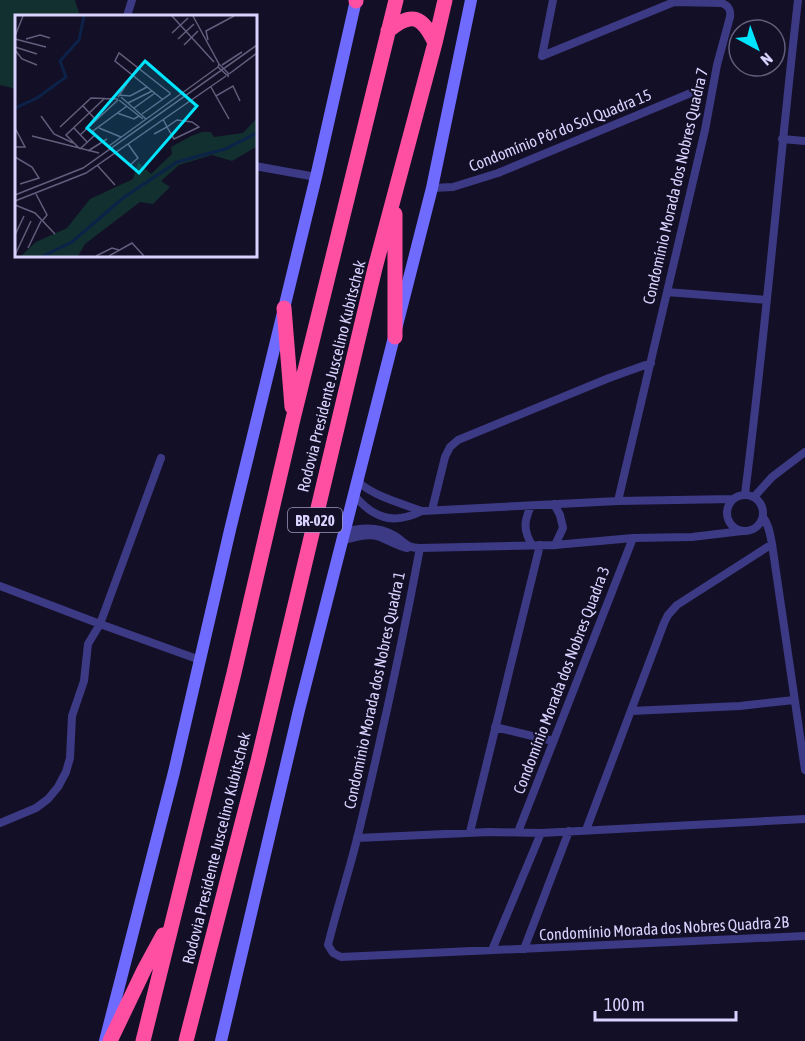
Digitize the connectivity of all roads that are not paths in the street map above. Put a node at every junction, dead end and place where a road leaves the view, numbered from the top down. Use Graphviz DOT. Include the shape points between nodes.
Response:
graph roads {
  1 [pos="132,0"];
  2 [pos="356,0"];
  3 [pos="396,0"];
  4 [pos="445,0"];
  5 [pos="471,0"];
  6 [pos="553,0"];
  7 [pos="798,0"];
  8 [pos="674,1"];
  9 [pos="127,15"];
  10 [pos="388,31"];
  11 [pos="435,43"];
  12 [pos="698,90"];
  13 [pos="782,139"];
  14 [pos="805,141"];
  15 [pos="256,166"];
  16 [pos="316,177"];
  17 [pos="432,188"];
  18 [pos="395,191"];
  19 [pos="667,292"];
  20 [pos="767,300"];
  21 [pos="284,308"];
  22 [pos="395,337"];
  23 [pos="651,363"];
  24 [pos="293,419"];
  25 [pos="805,452"];
  26 [pos="162,458"];
  27 [pos="358,482"];
  28 [pos="745,494"];
  29 [pos="354,495"];
  30 [pos="754,497"];
  31 [pos="733,499"];
  32 [pos="618,501"];
  33 [pos="554,504"];
  34 [pos="531,506"];
  35 [pos="427,511"];
  36 [pos="763,517"];
  37 [pos="386,518"];
  38 [pos="400,518"];
  39 [pos="752,530"];
  40 [pos="382,531"];
  41 [pos="742,531"];
  42 [pos="394,535"];
  43 [pos="343,537"];
  44 [pos="633,538"];
  45 [pos="772,544"];
  46 [pos="536,545"];
  47 [pos="555,545"];
  48 [pos="415,548"];
  49 [pos="0,586"];
  50 [pos="100,624"];
  51 [pos="200,660"];
  52 [pos="794,700"];
  53 [pos="631,711"];
  54 [pos="495,727"];
  55 [pos="554,741"];
  56 [pos="805,770"];
  57 [pos="805,819"];
  58 [pos="0,823"];
  59 [pos="586,830"];
  60 [pos="568,831"];
  61 [pos="470,832"];
  62 [pos="518,832"];
  63 [pos="541,833"];
  64 [pos="357,838"];
  65 [pos="173,916"];
  66 [pos="805,936"];
  67 [pos="524,949"];
  68 [pos="492,950"];
  69 [pos="105,1041"];
  70 [pos="110,1041"];
  71 [pos="143,1041"];
  72 [pos="186,1041"];
  73 [pos="221,1041"];
  1 -- 9 [label="street"];
  2 -- 16 [label="main road"];
  3 -- 10 [label="highway, Rodovia Presidente Juscelino Kubitschek / BR-020"];
  4 -- 11 [label="highway, Rodovia Presidente Juscelino Kubitschek / BR-020"];
  5 -- 17 [label="main road"];
  6 -- 8 [label="street" via="542,56"];
  7 -- 13 [label="street"];
  8 -- 19 [label="street, Condomínio Morada dos Nobres Quadra 7" via="722,3 730,9 730,17"];
  10 -- 11 [label="highway" via="404,20 418,20"];
  10 -- 24 [label="highway, Rodovia Presidente Juscelino Kubitschek / BR-020"];
  11 -- 18 [label="highway, Rodovia Presidente Juscelino Kubitschek / BR-020"];
  12 -- 17 [label="street, Condomínio Pôr do Sol Quadra 15" via="498,174 453,187"];
  13 -- 14 [label="street"];
  13 -- 20 [label="street"];
  15 -- 16 [label="street"];
  16 -- 21 [label="main road"];
  17 -- 22 [label="main road"];
  18 -- 22 [label="highway"];
  18 -- 72 [label="highway, Rodovia Presidente Juscelino Kubitschek / BR-020" via="258,761"];
  19 -- 20 [label="street"];
  19 -- 23 [label="street, Condomínio Morada dos Nobres Quadra 7"];
  20 -- 28 [label="street"];
  21 -- 24 [label="highway"];
  21 -- 51 [label="main road"];
  22 -- 27 [label="main road"];
  23 -- 32 [label="street, Condomínio Morada dos Nobres Quadra 7"];
  23 -- 35 [label="street" via="453,443"];
  24 -- 65 [label="highway, Rodovia Presidente Juscelino Kubitschek / BR-020"];
  25 -- 30 [label="street" via="772,477"];
  26 -- 50 [label="street"];
  27 -- 29 [label="main road"];
  27 -- 35 [label="street" via="374,493"];
  28 -- 30 [label="street"];
  28 -- 31 [label="street"];
  29 -- 37 [label="street" via="368,510"];
  29 -- 43 [label="main road"];
  30 -- 36 [label="street" via="762,506"];
  31 -- 32 [label="street"];
  31 -- 41 [label="street" via="727,509 728,520"];
  32 -- 33 [label="street"];
  33 -- 34 [label="street"];
  33 -- 47 [label="street" via="563,528"];
  34 -- 35 [label="street"];
  34 -- 46 [label="street" via="525,527 528,538"];
  35 -- 38 [label="street"];
  36 -- 39 [label="street"];
  36 -- 45 [label="street"];
  37 -- 38 [label="street"];
  37 -- 40 [label="street"];
  38 -- 42 [label="street"];
  39 -- 41 [label="street"];
  39 -- 45 [label="street"];
  40 -- 42 [label="street"];
  40 -- 43 [label="street" via="364,528"];
  41 -- 44 [label="street"];
  42 -- 48 [label="street"];
  43 -- 48 [label="street" via="373,536"];
  43 -- 73 [label="main road"];
  44 -- 47 [label="street"];
  44 -- 55 [label="street, Condomínio Morada dos Nobres Quadra 3"];
  45 -- 52 [label="street"];
  45 -- 53 [label="street" via="672,609"];
  46 -- 47 [label="street"];
  46 -- 48 [label="street"];
  46 -- 54 [label="street"];
  48 -- 64 [label="street, Condomínio Morada dos Nobres Quadra 1" via="399,654"];
  49 -- 50 [label="street"];
  50 -- 51 [label="street"];
  50 -- 58 [label="street" via="88,644 84,681 72,716 66,772 48,799"];
  51 -- 69 [label="main road"];
  52 -- 53 [label="street"];
  52 -- 56 [label="street"];
  53 -- 59 [label="street"];
  54 -- 55 [label="street"];
  54 -- 61 [label="street"];
  55 -- 62 [label="street, Condomínio Morada dos Nobres Quadra 3"];
  57 -- 59 [label="street"];
  59 -- 60 [label="street"];
  60 -- 63 [label="street"];
  60 -- 67 [label="street"];
  61 -- 62 [label="street"];
  61 -- 64 [label="street"];
  62 -- 63 [label="street"];
  63 -- 68 [label="street"];
  64 -- 68 [label="street" via="328,945 333,953 341,957"];
  65 -- 70 [label="highway"];
  65 -- 71 [label="highway, Rodovia Presidente Juscelino Kubitschek / BR-020"];
  66 -- 67 [label="street, Condomínio Morada dos Nobres Quadra 2B"];
  67 -- 68 [label="street, Condomínio Morada dos Nobres Quadra 2B"];
}
